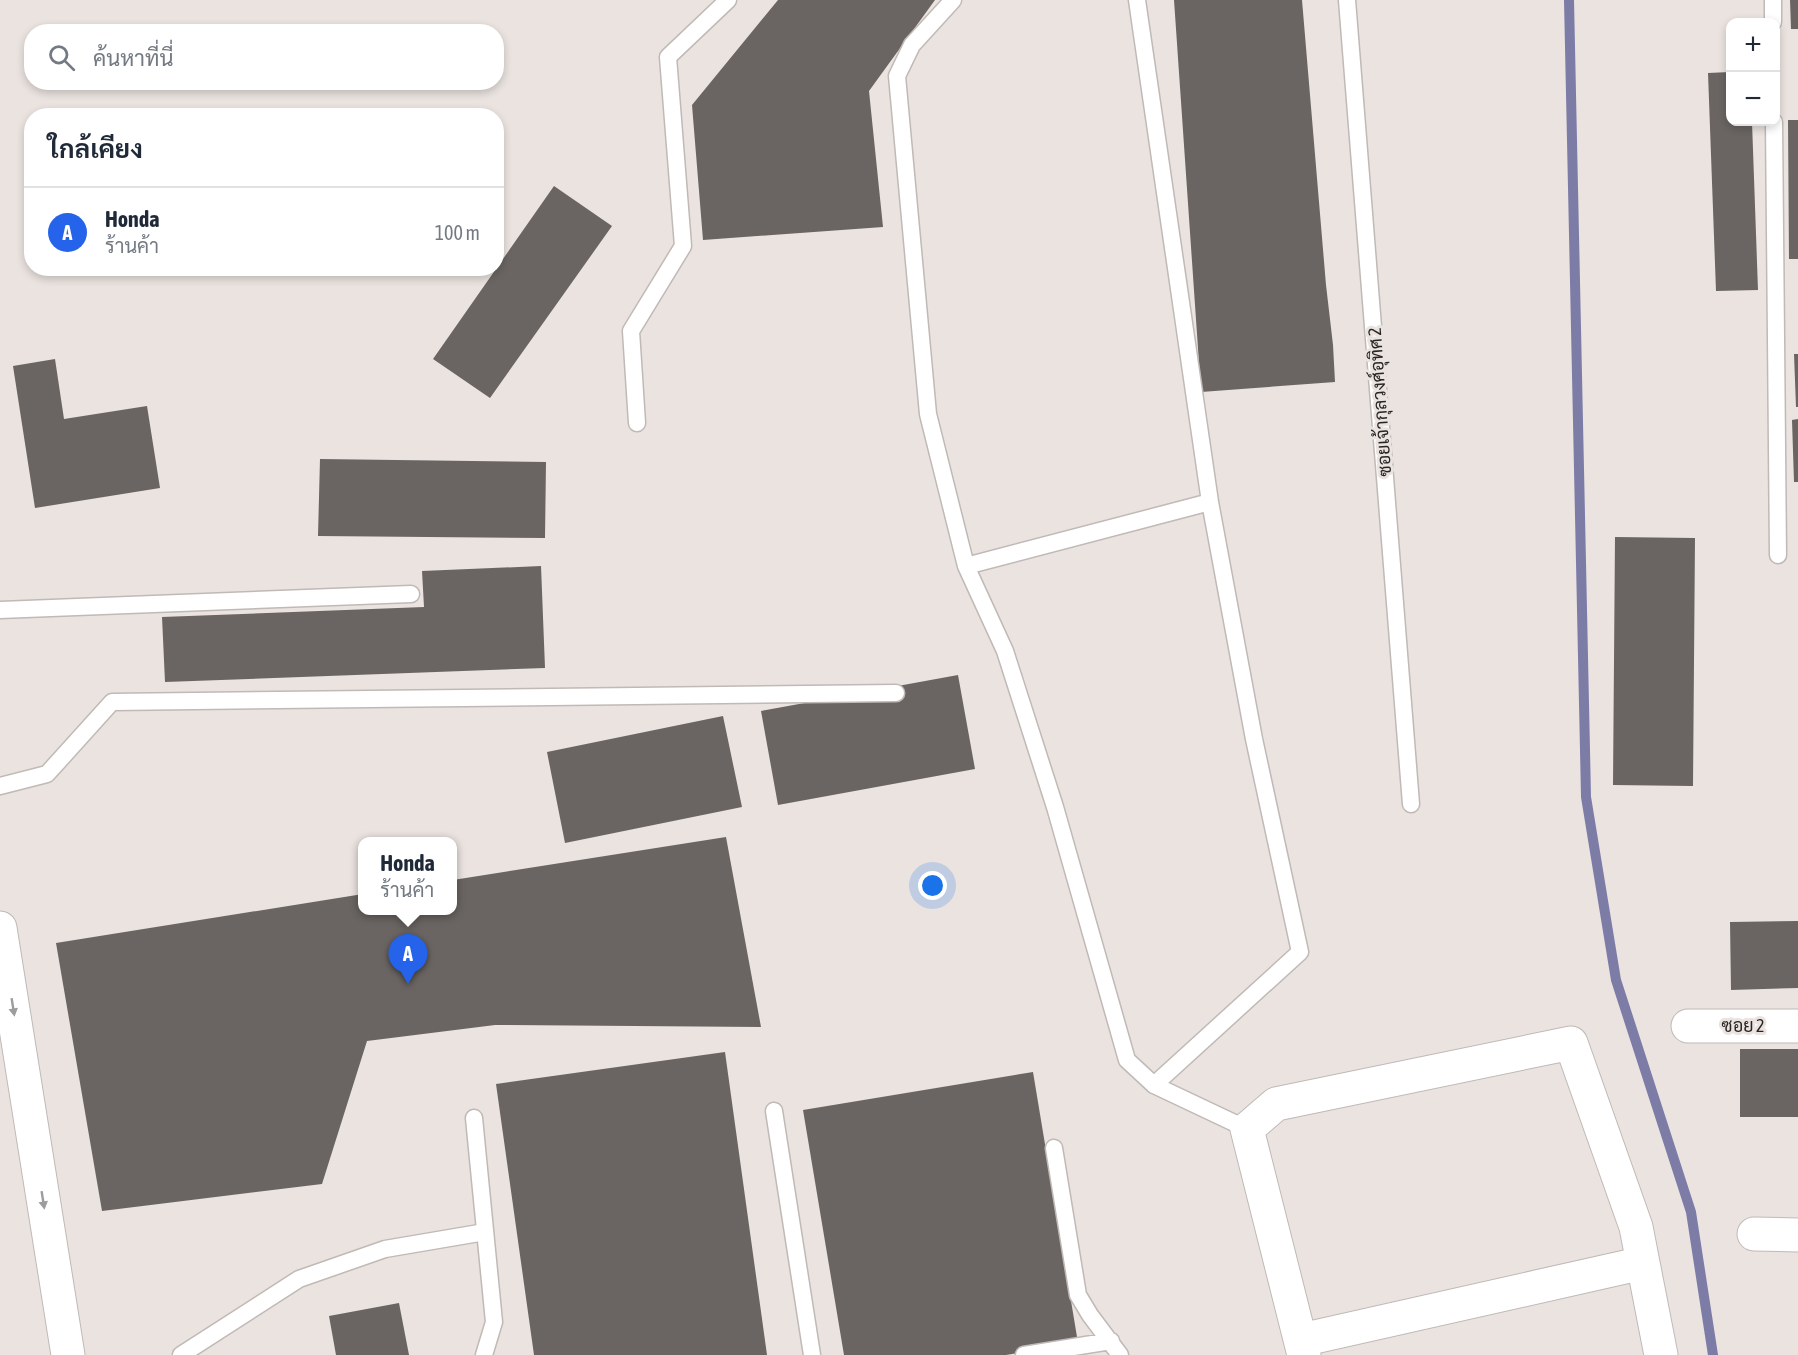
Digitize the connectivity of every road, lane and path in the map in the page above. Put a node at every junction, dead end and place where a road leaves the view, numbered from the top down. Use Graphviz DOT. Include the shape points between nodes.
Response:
graph roads {
  1 [pos="728,0"];
  2 [pos="953,0"];
  3 [pos="1137,0"];
  4 [pos="1347,0"];
  5 [pos="1773,0"];
  6 [pos="1773,18"];
  7 [pos="1774,126"];
  8 [pos="637,423"];
  9 [pos="1210,502"];
  10 [pos="1778,555"];
  11 [pos="966,566"];
  12 [pos="411,594"];
  13 [pos="0,610"];
  14 [pos="896,693"];
  15 [pos="0,786"];
  16 [pos="1411,804"];
  17 [pos="0,928"];
  18 [pos="1688,1026"];
  19 [pos="1798,1026"];
  20 [pos="1154,1085"];
  21 [pos="774,1111"];
  22 [pos="474,1118"];
  23 [pos="1247,1128"];
  24 [pos="1054,1148"];
  25 [pos="485,1232"];
  26 [pos="1754,1234"];
  27 [pos="1798,1235"];
  28 [pos="1643,1263"];
  29 [pos="1116,1348"];
  30 [pos="1302,1348"];
  31 [pos="68,1355"];
  32 [pos="181,1355"];
  33 [pos="484,1355"];
  34 [pos="812,1355"];
  35 [pos="1024,1355"];
  36 [pos="1661,1355"];
  1 -- 8 [label="lane" via="668,57 683,246 631,331"];
  2 -- 11 [label="lane" via="912,45 897,76 928,414"];
  3 -- 9 [label="lane"];
  4 -- 16 [label="lane, ซอยเจ้ากุลวงศ์อุทิศ 2"];
  5 -- 6 [label="lane"];
  7 -- 10 [label="lane"];
  9 -- 11 [label="lane"];
  9 -- 20 [label="lane" via="1300,952"];
  11 -- 20 [label="lane" via="1005,651 1127,1060"];
  12 -- 13 [label="lane"];
  14 -- 15 [label="lane" via="112,702 47,774"];
  17 -- 31 [label="street, one-way"];
  18 -- 19 [label="street, ซอย 2"];
  20 -- 23 [label="lane"];
  21 -- 34 [label="lane"];
  22 -- 25 [label="lane"];
  23 -- 28 [label="street" via="1276,1104 1570,1043 1636,1227"];
  23 -- 30 [label="street"];
  24 -- 29 [label="lane" via="1078,1295"];
  25 -- 32 [label="lane" via="385,1249 299,1280"];
  25 -- 33 [label="lane" via="494,1322"];
  26 -- 27 [label="street"];
  28 -- 30 [label="street"];
  28 -- 36 [label="street"];
  29 -- 35 [label="lane"];
}
